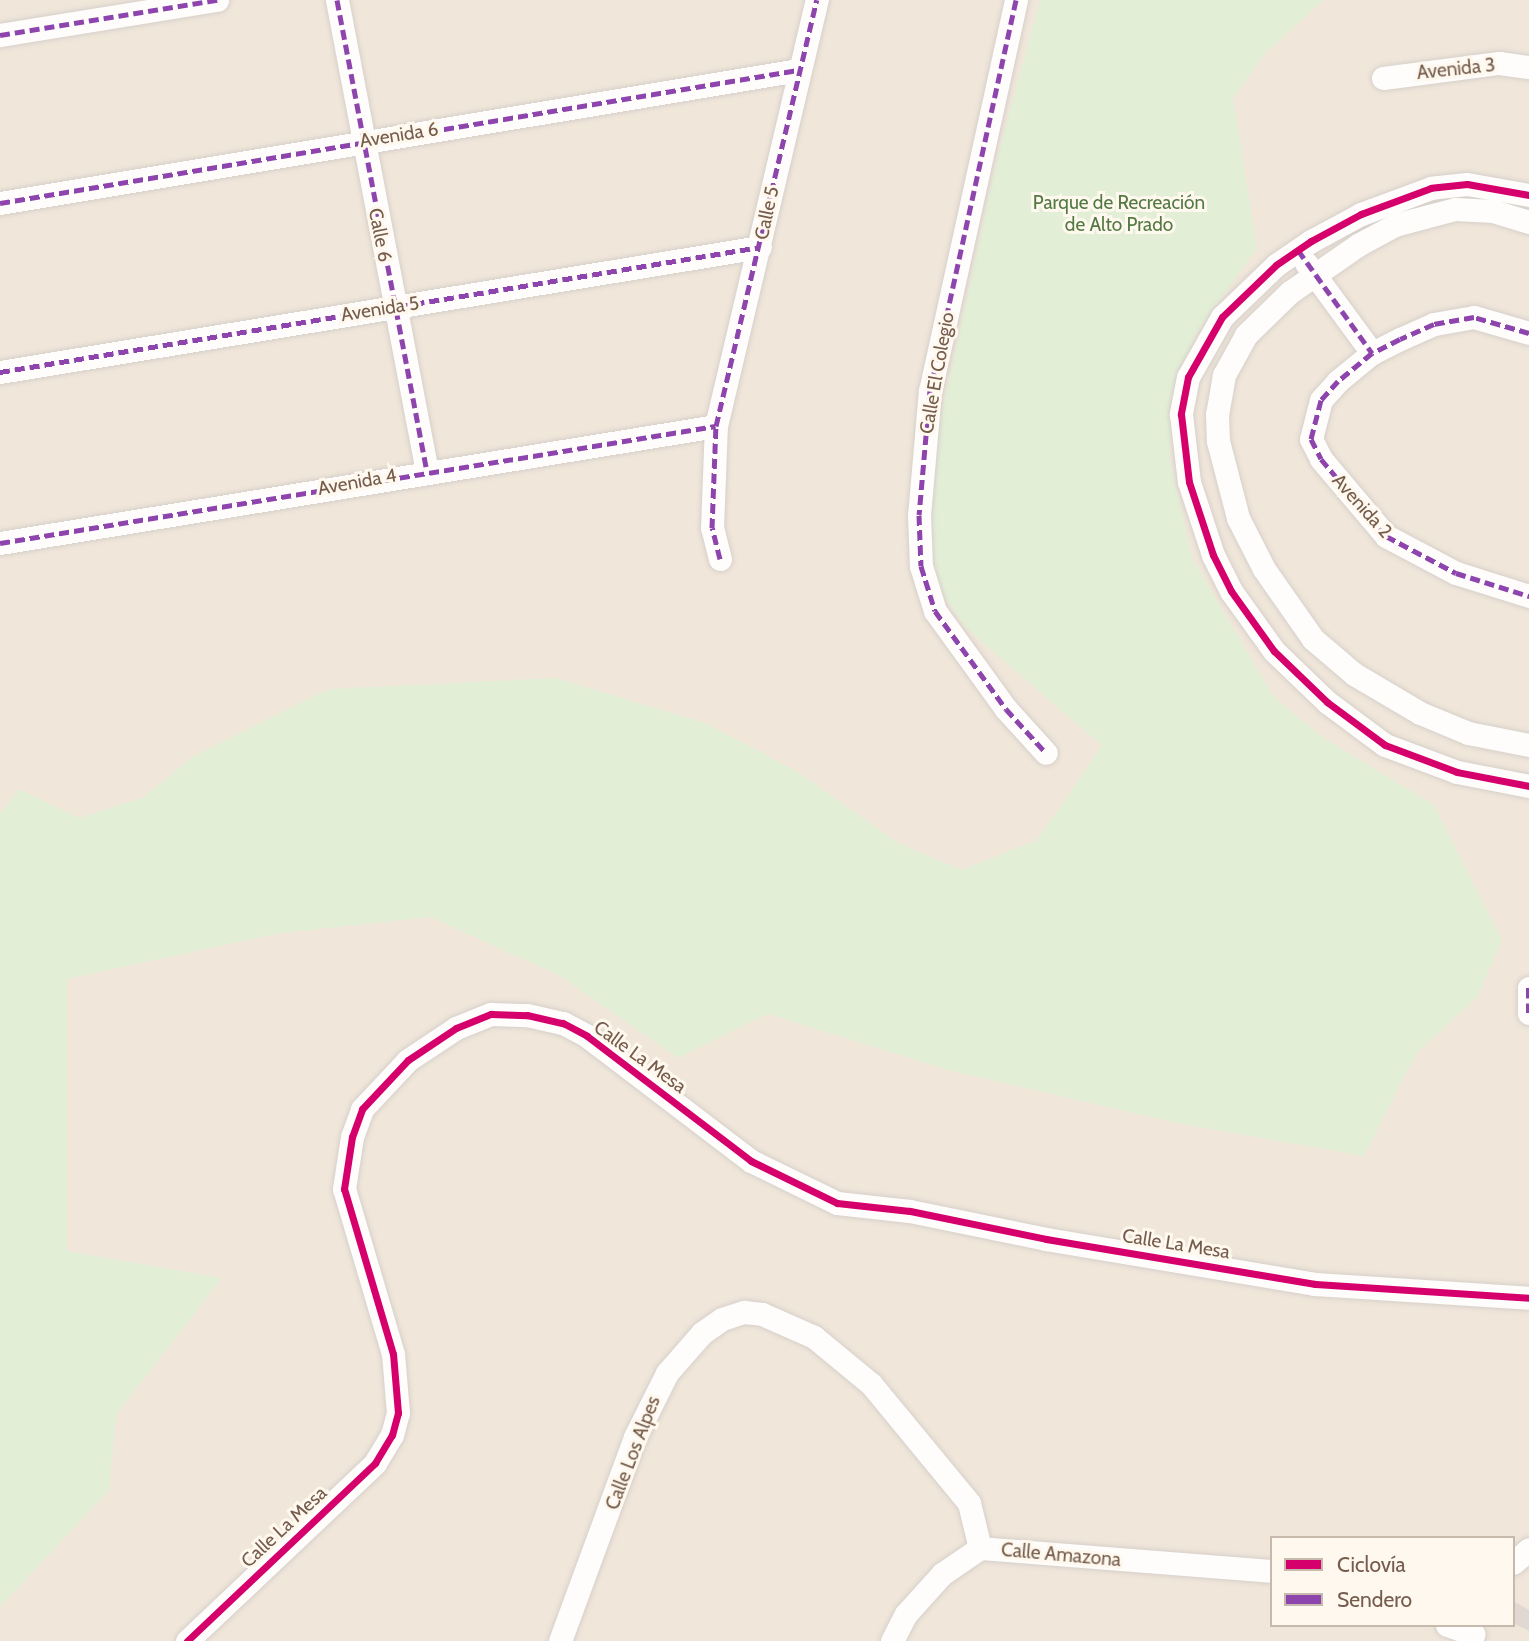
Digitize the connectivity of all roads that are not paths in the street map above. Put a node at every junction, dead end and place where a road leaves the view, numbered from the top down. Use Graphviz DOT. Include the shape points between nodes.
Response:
graph roads {
  1 [pos="217,0"];
  2 [pos="337,0"];
  3 [pos="817,0"];
  4 [pos="1016,0"];
  5 [pos="0,35"];
  6 [pos="1529,66"];
  7 [pos="798,70"];
  8 [pos="1383,78"];
  9 [pos="362,141"];
  10 [pos="1529,195"];
  11 [pos="0,203"];
  12 [pos="1529,222"];
  13 [pos="760,247"];
  14 [pos="1297,250"];
  15 [pos="1314,274"];
  16 [pos="394,307"];
  17 [pos="1529,333"];
  18 [pos="1372,353"];
  19 [pos="0,372"];
  20 [pos="716,426"];
  21 [pos="427,470"];
  22 [pos="0,543"];
  23 [pos="720,559"];
  24 [pos="1529,596"];
  25 [pos="1529,745"];
  26 [pos="1046,753"];
  27 [pos="1529,786"];
  28 [pos="1529,988"];
  29 [pos="1529,1013"];
  30 [pos="1529,1298"];
  31 [pos="980,1548"];
  32 [pos="1529,1549"];
  33 [pos="1515,1561"];
  34 [pos="1270,1571"];
  35 [pos="1453,1627"];
  36 [pos="1475,1634"];
  37 [pos="187,1641"];
  38 [pos="560,1641"];
  39 [pos="892,1641"];
  1 -- 5 [label="street"];
  2 -- 9 [label="street, Calle 6"];
  3 -- 7 [label="street, Calle 5"];
  4 -- 26 [label="street, Calle El Colegio" via="930,390 920,553 936,611 1006,709"];
  6 -- 8 [label="street, Avenida 3" via="1499,63"];
  7 -- 9 [label="street, Avenida 6"];
  7 -- 13 [label="street, Calle 5"];
  9 -- 11 [label="street, Avenida 6"];
  9 -- 16 [label="street, Calle 6"];
  10 -- 14 [label="street" via="1466,184 1431,188 1362,214"];
  12 -- 15 [label="street" via="1483,209 1436,211 1395,225"];
  13 -- 16 [label="street, Avenida 5"];
  13 -- 20 [label="street, Calle 5"];
  14 -- 15 [label="street"];
  14 -- 27 [label="street" via="1222,317 1188,377 1181,414 1185,453 1213,555 1231,591 1274,651 1356,726 1418,760 1494,782"];
  15 -- 18 [label="street"];
  15 -- 25 [label="street" via="1246,335 1224,375 1218,441 1238,518 1297,620 1354,674 1420,713 1468,733"];
  16 -- 19 [label="street, Avenida 5"];
  16 -- 21 [label="street, Calle 6"];
  17 -- 18 [label="street, Avenida 2" via="1492,320 1457,318"];
  18 -- 24 [label="street, Avenida 2" via="1321,400 1311,439 1321,459 1386,537 1456,573"];
  20 -- 21 [label="street, Avenida 4"];
  20 -- 23 [label="street, Calle 5" via="712,528"];
  21 -- 22 [label="street, Avenida 4"];
  28 -- 29 [label="street"];
  30 -- 37 [label="street, Calle La Mesa" via="1315,1284 910,1211 837,1203 751,1161 575,1030 527,1015 491,1014 456,1028 408,1060 362,1109 352,1137 344,1189 393,1353 398,1413 392,1436 374,1463"];
  31 -- 34 [label="street, Calle Amazona"];
  31 -- 38 [label="street, Calle Los Alpes" via="970,1503 871,1384 814,1337 762,1314 744,1312 722,1319 702,1333 667,1373 635,1437"];
  31 -- 39 [label="street, Calle Amazona" via="942,1574 906,1614"];
  32 -- 33 [label="street"];
  35 -- 36 [label="street"];
}
